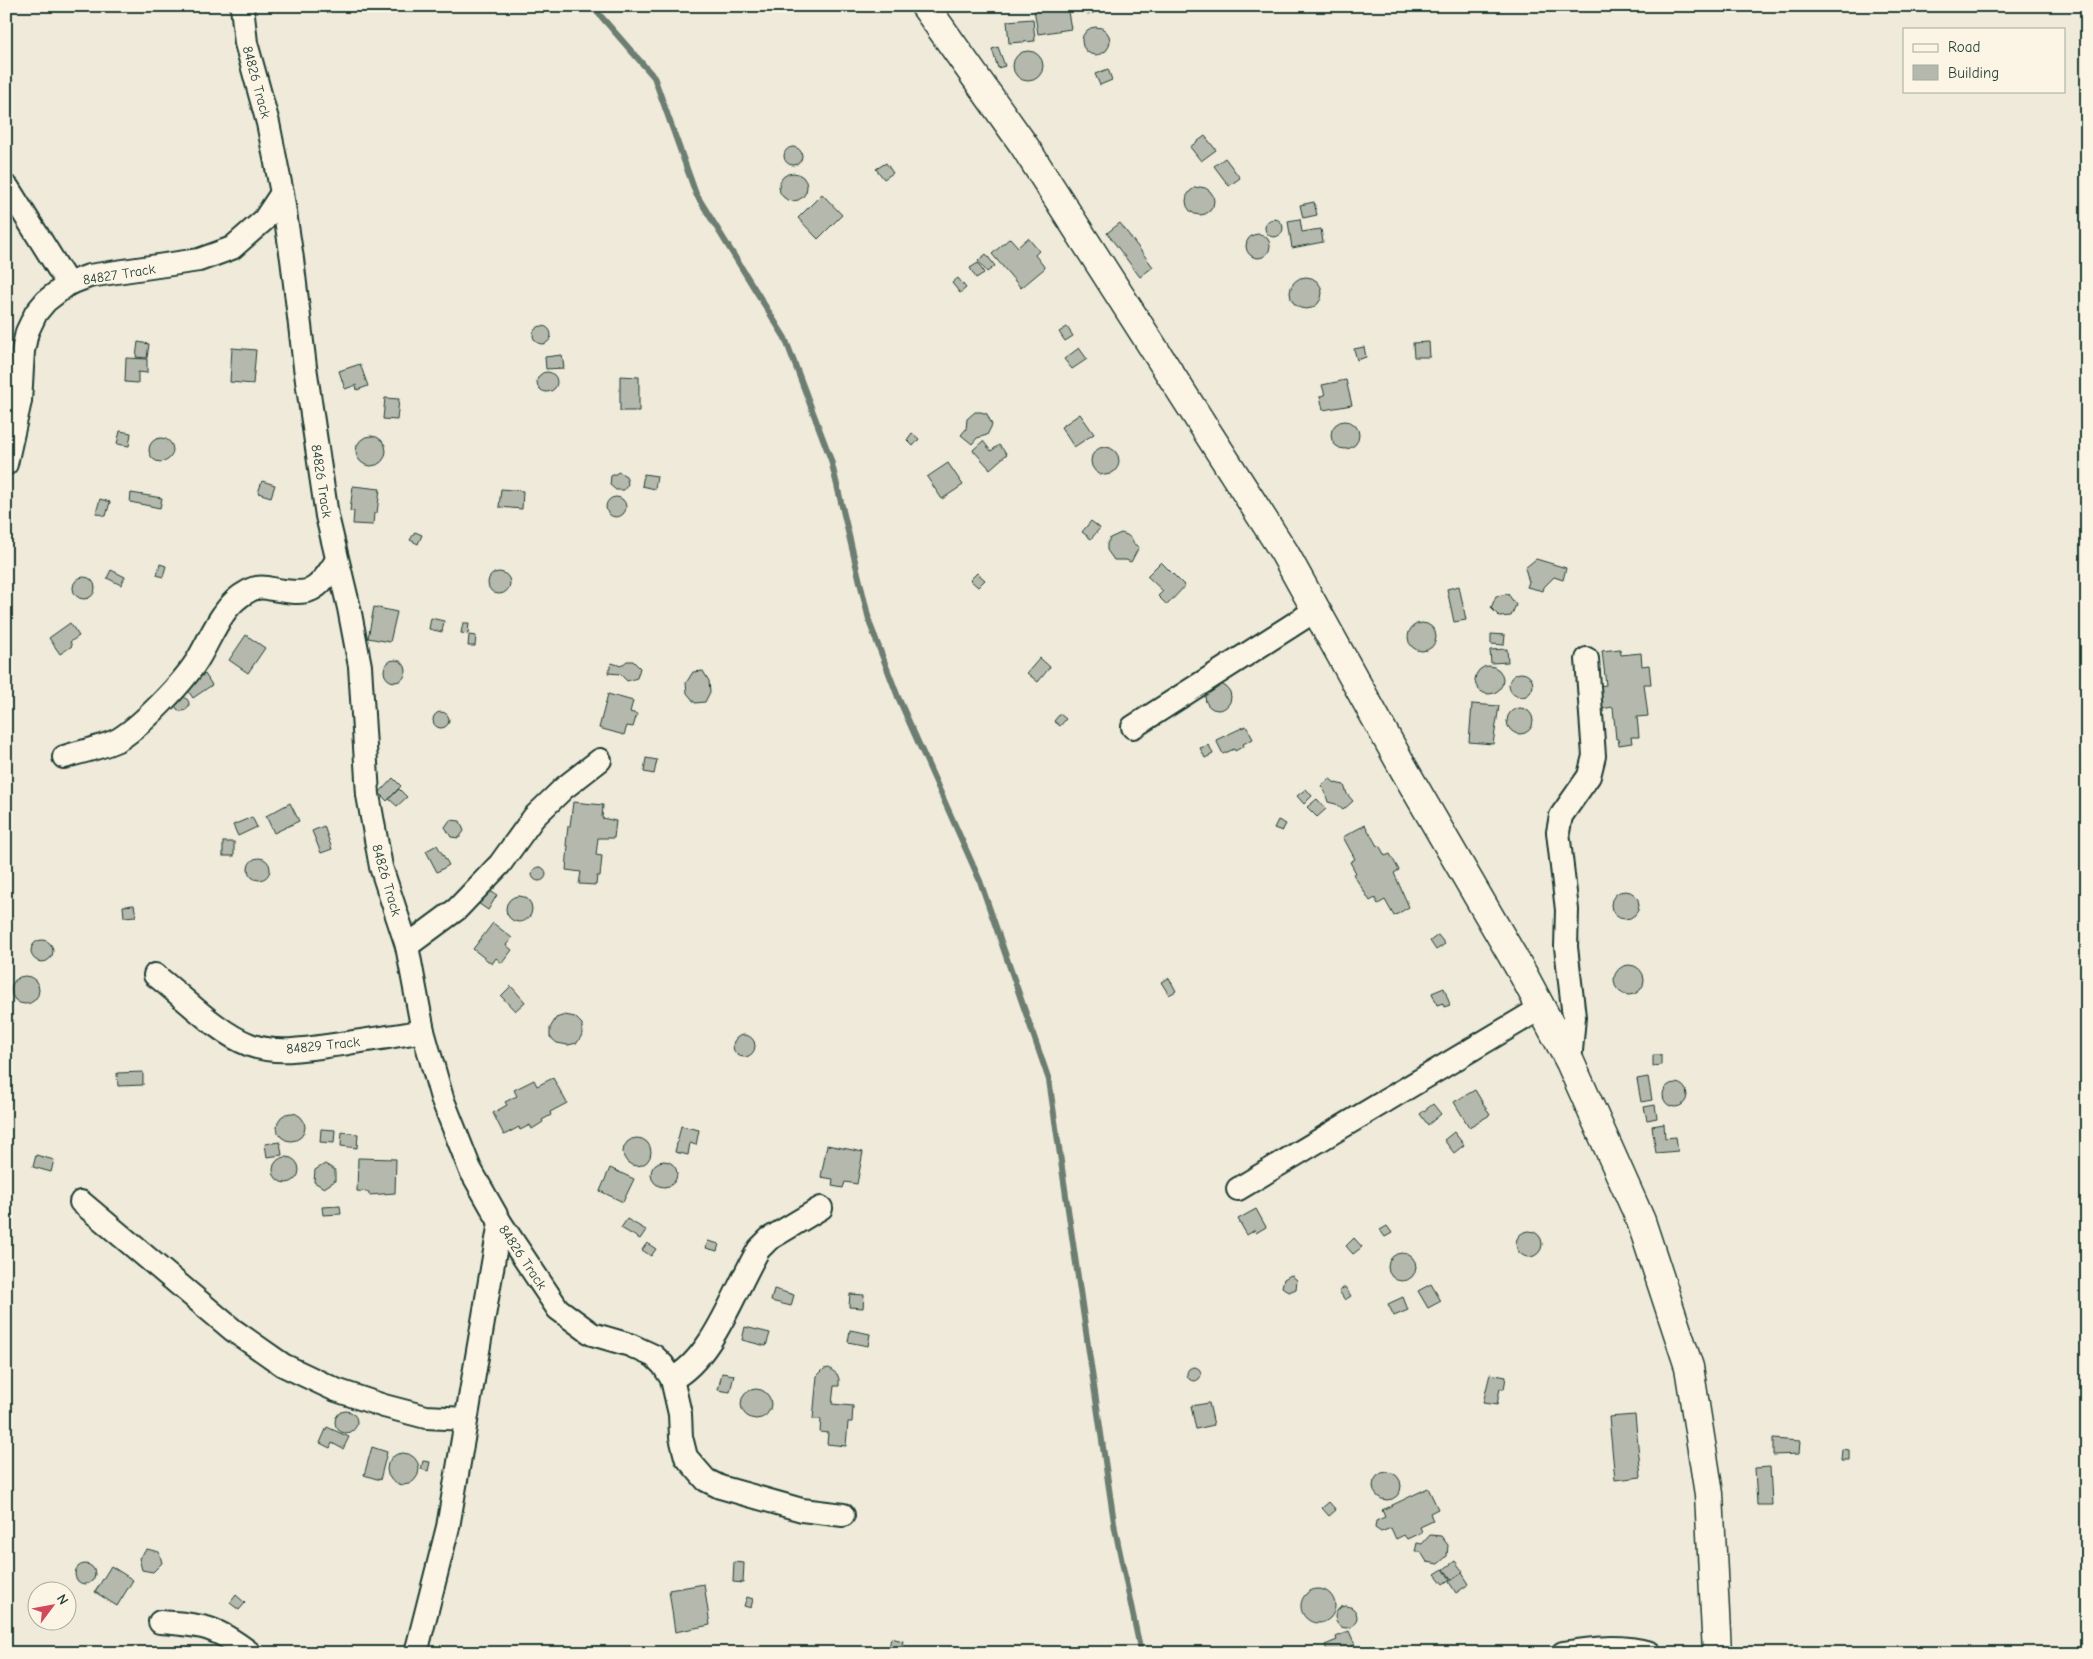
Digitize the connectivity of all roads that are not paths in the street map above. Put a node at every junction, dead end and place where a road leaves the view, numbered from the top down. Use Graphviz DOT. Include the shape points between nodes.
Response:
graph roads {
  1 [pos="242,6"];
  2 [pos="925,6"];
  3 [pos="8,188"];
  4 [pos="282,193"];
  5 [pos="68,284"];
  6 [pos="6,464"];
  7 [pos="337,560"];
  8 [pos="1316,610"];
  9 [pos="1587,659"];
  10 [pos="1133,727"];
  11 [pos="64,757"];
  12 [pos="600,760"];
  13 [pos="407,946"];
  14 [pos="155,975"];
  15 [pos="1541,1008"];
  16 [pos="423,1031"];
  17 [pos="1570,1062"];
  18 [pos="1238,1189"];
  19 [pos="81,1202"];
  20 [pos="821,1208"];
  21 [pos="500,1222"];
  22 [pos="672,1379"];
  23 [pos="466,1419"];
  24 [pos="843,1515"];
  25 [pos="160,1622"];
  26 [pos="250,1653"];
  27 [pos="416,1653"];
  28 [pos="1563,1653"];
  29 [pos="1650,1653"];
  30 [pos="1717,1653"];
  1 -- 4 [label="street, 84826 Track" via="246,43 268,123"];
  2 -- 8 [label="street" via="1023,144 1284,552"];
  3 -- 5 [label="street"];
  4 -- 5 [label="street, 84827 Track" via="264,220 232,248 199,260 90,276"];
  4 -- 7 [label="street, 84826 Track" via="327,516"];
  5 -- 6 [label="street, 84827 Track" via="46,301 27,332 20,401"];
  7 -- 11 [label="street" via="318,587 307,592 266,587 246,592 220,619 197,661 160,705 120,738"];
  7 -- 13 [label="street, 84826 Track" via="360,666 368,795 379,858"];
  8 -- 10 [label="street"];
  8 -- 15 [label="street"];
  9 -- 17 [label="street" via="1594,756 1589,776 1561,816 1558,832 1574,1017"];
  12 -- 13 [label="street" via="534,817 500,864 457,909"];
  13 -- 16 [label="street, 84826 Track"];
  14 -- 16 [label="street, 84829 Track" via="218,1026 250,1044 272,1049 309,1048"];
  15 -- 17 [label="street"];
  15 -- 18 [label="street"];
  16 -- 21 [label="street, 84826 Track" via="442,1098 470,1169"];
  17 -- 30 [label="street" via="1641,1221 1689,1367 1709,1494"];
  19 -- 23 [label="street" via="233,1330 283,1365 336,1390 384,1406 426,1417"];
  20 -- 22 [label="street" via="759,1248 704,1350 690,1368"];
  21 -- 22 [label="street, 84826 Track" via="558,1309 592,1334 654,1356"];
  21 -- 23 [label="street"];
  22 -- 24 [label="street, 84826 Track" via="686,1457 706,1480 720,1487 802,1510"];
  23 -- 27 [label="street" via="448,1527"];
  25 -- 26 [label="street" via="196,1624 218,1630"];
  28 -- 29 [label="street" via="1629,1647"];
}
